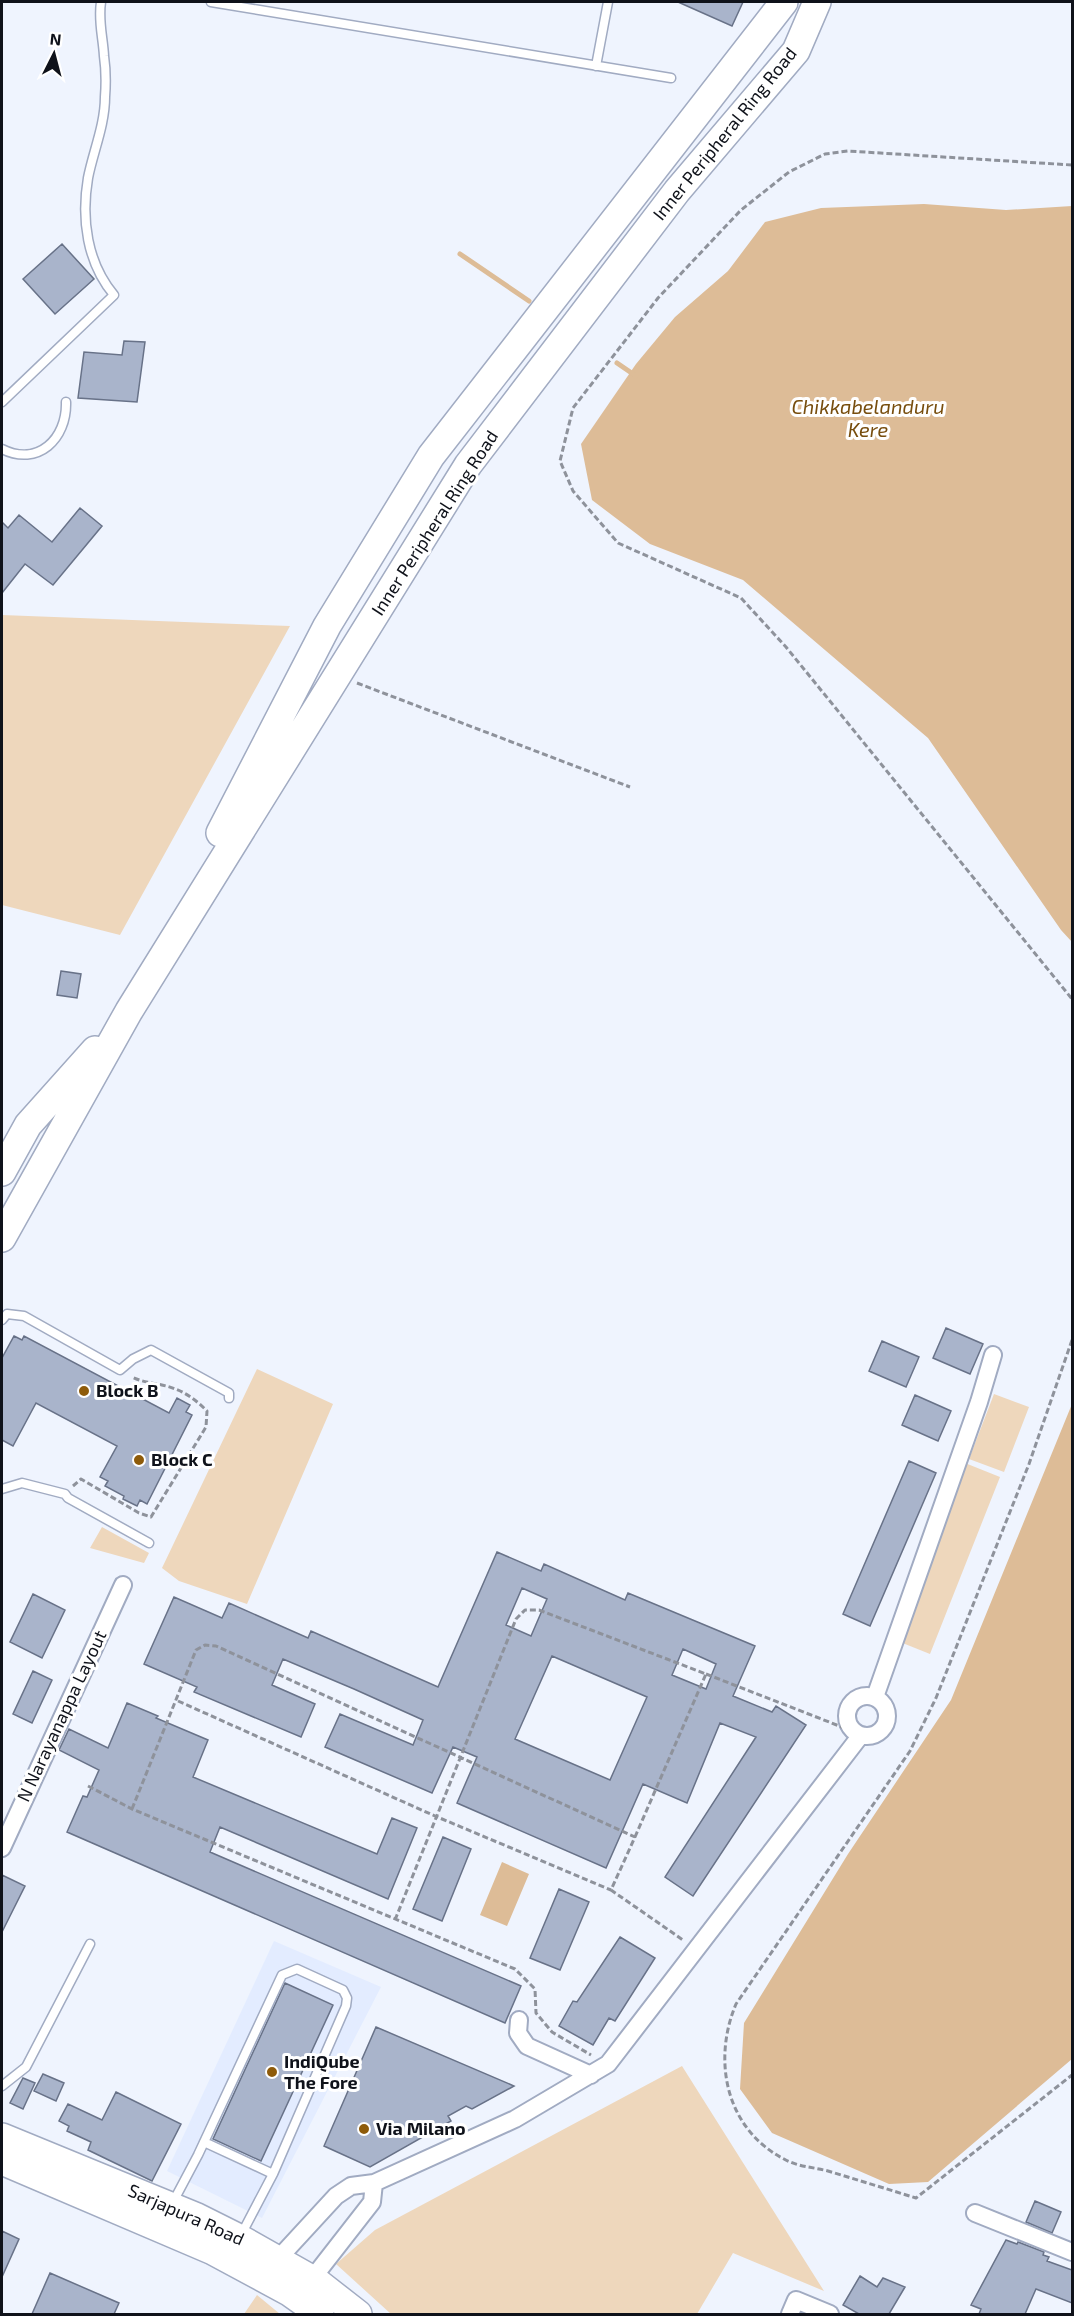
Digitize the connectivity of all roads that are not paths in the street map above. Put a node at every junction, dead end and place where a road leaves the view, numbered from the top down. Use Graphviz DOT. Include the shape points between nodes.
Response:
graph roads {
  1 [pos="101,2"];
  2 [pos="211,2"];
  3 [pos="608,2"];
  4 [pos="784,2"];
  5 [pos="817,2"];
  6 [pos="596,66"];
  7 [pos="670,78"];
  8 [pos="2,402"];
  9 [pos="66,402"];
  10 [pos="2,449"];
  11 [pos="129,1011"];
  12 [pos="2,1172"];
  13 [pos="2,1238"];
  14 [pos="2,1320"];
  15 [pos="993,1354"];
  16 [pos="228,1398"];
  17 [pos="2,1489"];
  18 [pos="149,1543"];
  19 [pos="123,1585"];
  20 [pos="875,1697"];
  21 [pos="857,1733"];
  22 [pos="2,1848"];
  23 [pos="90,1944"];
  24 [pos="519,2020"];
  25 [pos="591,2075"];
  26 [pos="2,2086"];
  27 [pos="2,2137"];
  28 [pos="204,2142"];
  29 [pos="2,2161"];
  30 [pos="59,2173"];
  31 [pos="273,2174"];
  32 [pos="374,2183"];
  33 [pos="171,2207"];
  34 [pos="975,2213"];
  35 [pos="239,2238"];
  36 [pos="1072,2252"];
  37 [pos="278,2259"];
  38 [pos="312,2279"];
  39 [pos="320,2314"];
  40 [pos="358,2314"];
  41 [pos="790,2314"];
  42 [pos="830,2314"];
  1 -- 8 [label="lane" via="98,18 105,57 105,100 88,179 86,227 96,268 114,295"];
  2 -- 6 [label="lane"];
  3 -- 6 [label="lane"];
  4 -- 11 [label="main road, Inner Peripheral Ring Road" via="431,456 327,626"];
  5 -- 11 [label="main road, Inner Peripheral Ring Road" via="796,51 677,191 468,465"];
  6 -- 7 [label="lane"];
  9 -- 10 [label="lane" via="60,432 48,447 30,455"];
  11 -- 12 [label="main road, Inner Peripheral Ring Road" via="28,1125"];
  11 -- 13 [label="main road, Inner Peripheral Ring Road"];
  14 -- 16 [label="lane" via="7,1314 24,1316 120,1370 151,1350 229,1393"];
  15 -- 20 [label="street"];
  17 -- 18 [label="lane" via="22,1483 65,1494"];
  19 -- 22 [label="street, N Narayanappa Layout"];
  20 -- 21 [label="street" via="861,1696 850,1704 846,1718"];
  20 -- 21 [label="street" via="887,1710 885,1727 870,1736"];
  21 -- 25 [label="street" via="608,2064"];
  23 -- 26 [label="lane" via="26,2067"];
  24 -- 25 [label="street" via="518,2033 526,2046"];
  25 -- 32 [label="street" via="515,2119"];
  27 -- 30 [label="main road, Sarjapura Road"];
  28 -- 31 [label="lane"];
  28 -- 31 [label="lane" via="282,1975 297,1969 343,1990 346,2006"];
  28 -- 33 [label="lane"];
  29 -- 30 [label="main road, Sarjapura Road"];
  30 -- 33 [label="main road, Sarjapura Road"];
  30 -- 39 [label="main road, Sarjapura Road" via="289,2292"];
  31 -- 35 [label="lane"];
  32 -- 37 [label="street" via="351,2186 336,2196"];
  32 -- 38 [label="street" via="372,2202"];
  33 -- 35 [label="main road, Sarjapura Road"];
  34 -- 36 [label="street"];
  35 -- 37 [label="main road, Sarjapura Road"];
  37 -- 38 [label="main road, Sarjapura Road"];
  38 -- 40 [label="main road, Sarjapura Road"];
  41 -- 42 [label="street" via="796,2300"];
}
